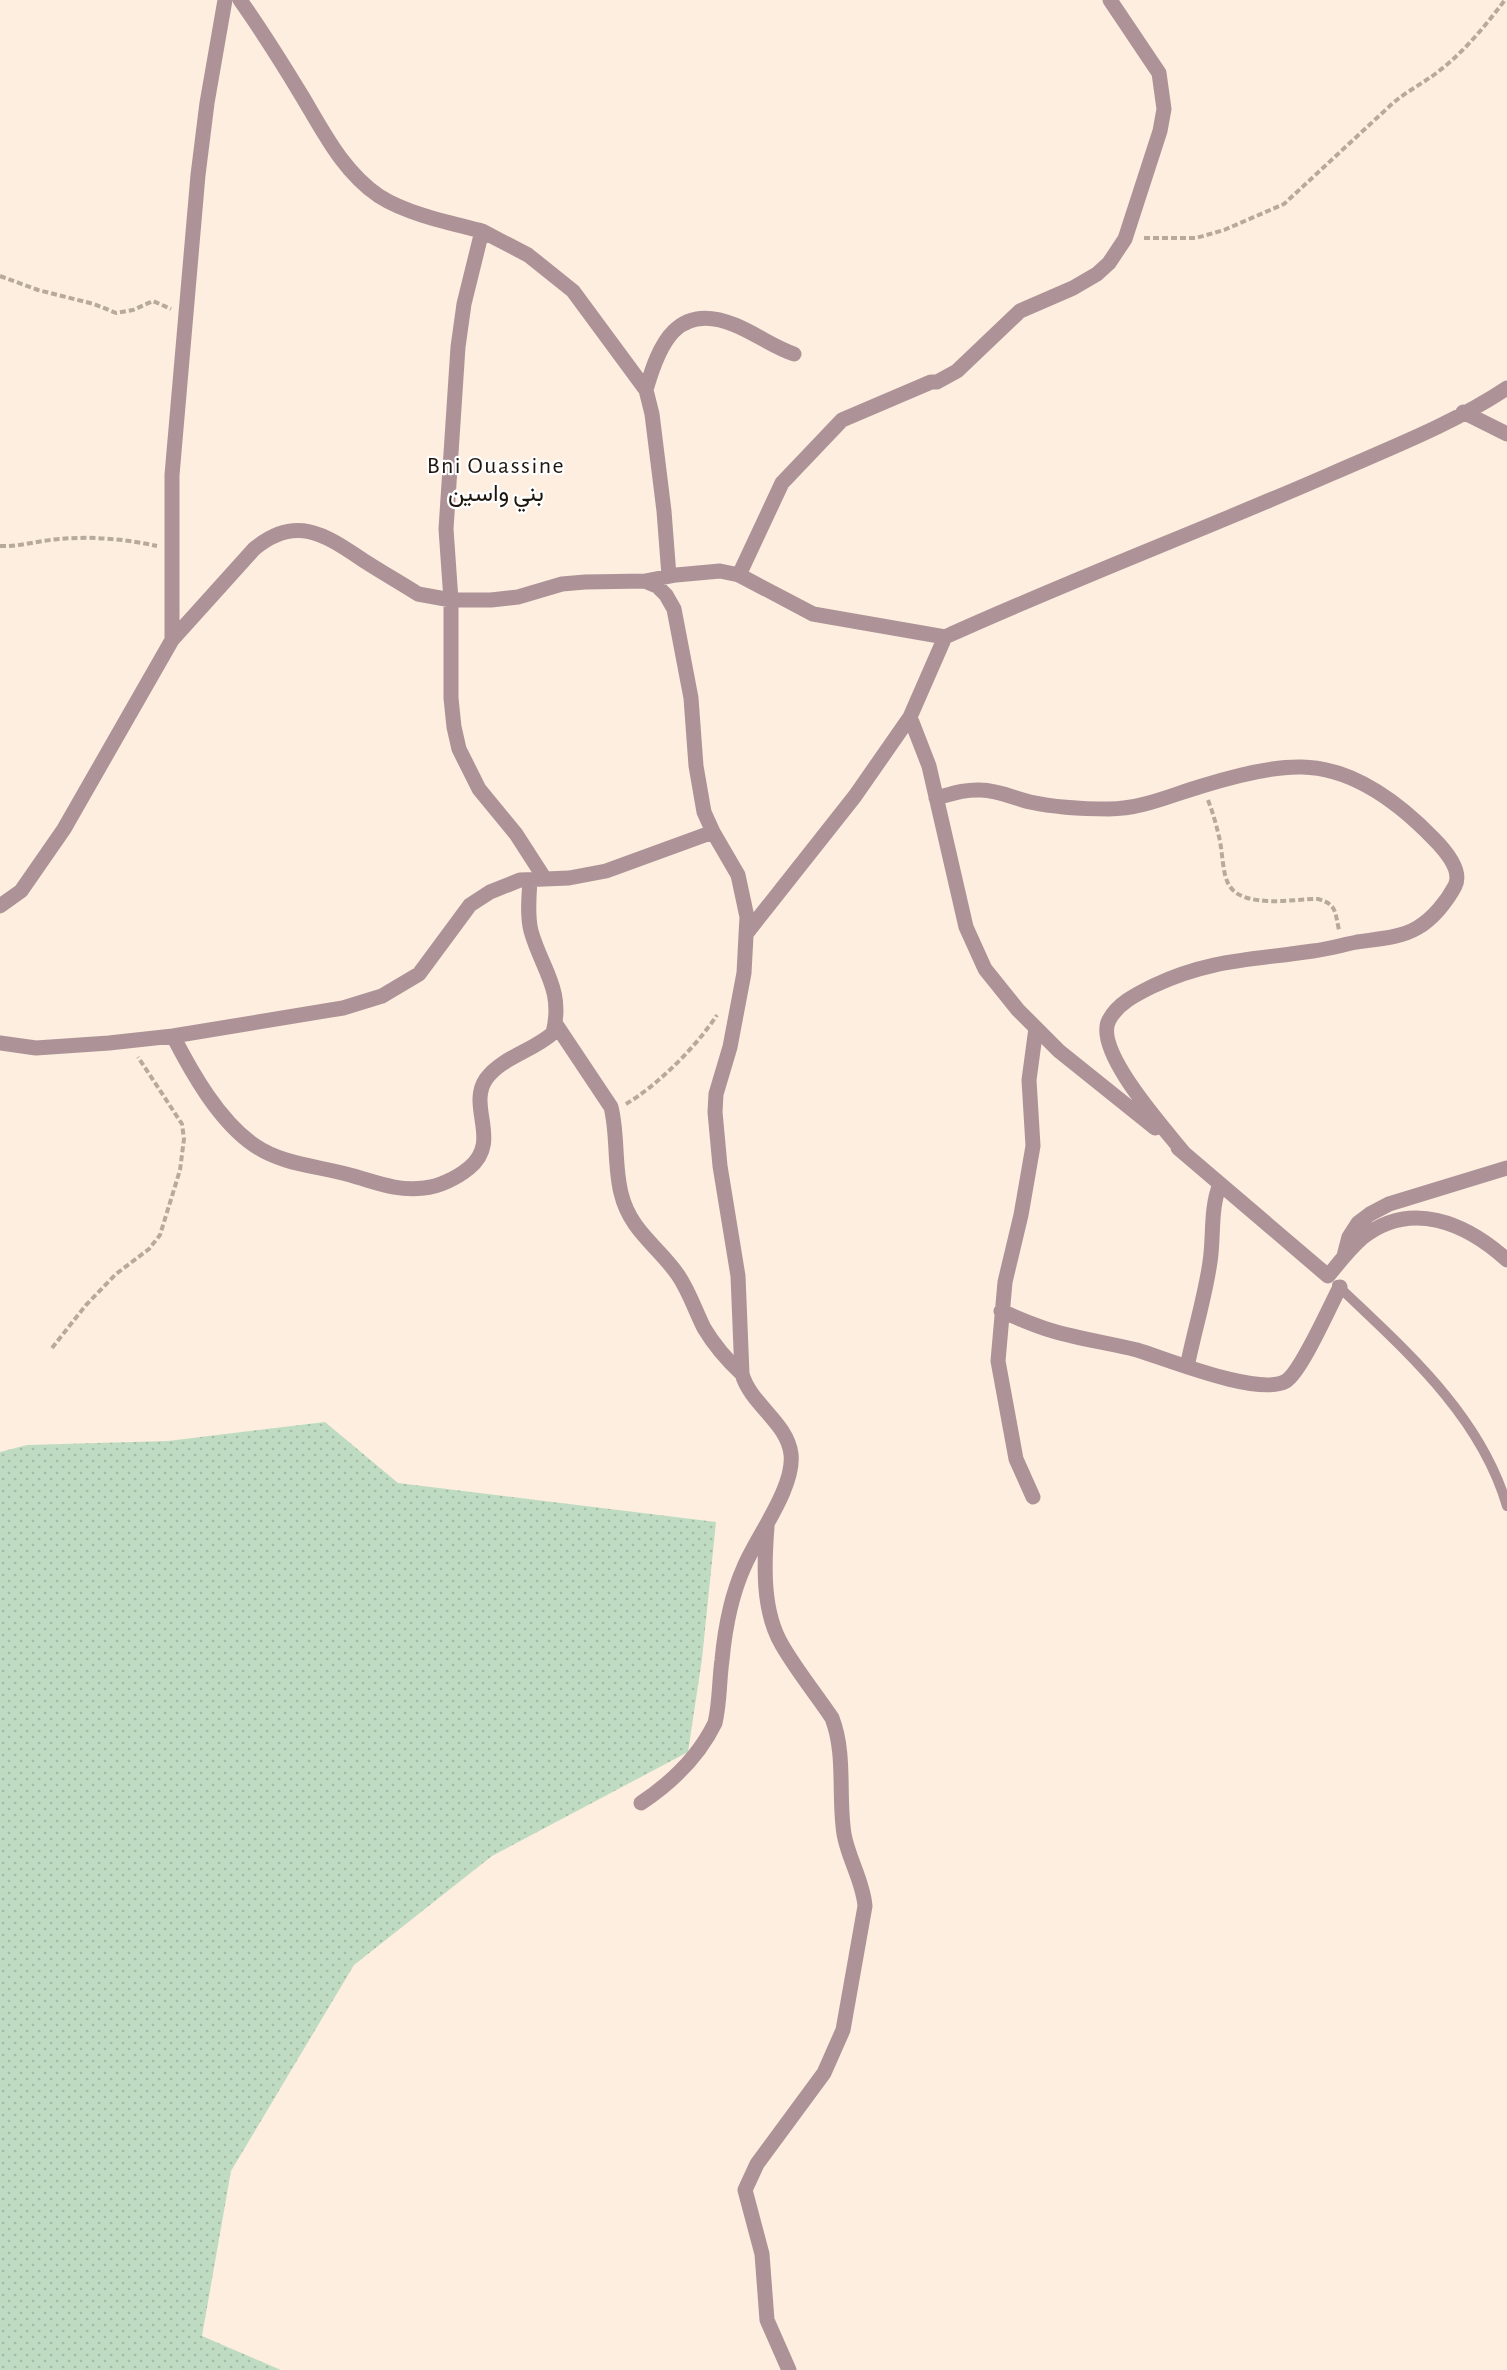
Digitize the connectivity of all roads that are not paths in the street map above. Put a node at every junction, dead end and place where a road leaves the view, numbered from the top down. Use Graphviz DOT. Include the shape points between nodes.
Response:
graph roads {
  1 [pos="225,0"];
  2 [pos="240,0"];
  3 [pos="1110,0"];
  4 [pos="482,231"];
  5 [pos="794,354"];
  6 [pos="1507,388"];
  7 [pos="646,390"];
  8 [pos="1463,412"];
  9 [pos="1507,434"];
  10 [pos="739,574"];
  11 [pos="669,576"];
  12 [pos="645,581"];
  13 [pos="451,600"];
  14 [pos="945,637"];
  15 [pos="172,640"];
  16 [pos="910,717"];
  17 [pos="936,798"];
  18 [pos="713,832"];
  19 [pos="538,880"];
  20 [pos="0,906"];
  21 [pos="745,935"];
  22 [pos="555,1023"];
  23 [pos="1036,1028"];
  24 [pos="173,1036"];
  25 [pos="0,1042"];
  26 [pos="1184,1153"];
  27 [pos="1507,1168"];
  28 [pos="1220,1184"];
  29 [pos="1344,1256"];
  30 [pos="1507,1260"];
  31 [pos="1328,1276"];
  32 [pos="1340,1287"];
  33 [pos="1001,1311"];
  34 [pos="1187,1367"];
  35 [pos="742,1374"];
  36 [pos="1033,1497"];
  37 [pos="1507,1506"];
  38 [pos="767,1523"];
  39 [pos="642,1803"];
  40 [pos="789,2370"];
  1 -- 15 [label="street" via="200,155 172,475"];
  2 -- 4 [label="street" via="332,147 362,182 380,196 405,207"];
  3 -- 10 [label="street" via="1159,73 1164,110 1125,238 1109,263 1073,288 1020,311 957,371 842,420 782,483"];
  4 -- 7 [label="street" via="528,255 573,291"];
  4 -- 13 [label="street" via="458,347 446,529"];
  5 -- 7 [label="street" via="733,324 707,319 691,321 679,326 659,350"];
  6 -- 8 [label="street"];
  7 -- 11 [label="street" via="664,511"];
  8 -- 9 [label="street"];
  8 -- 14 [label="street" via="1313,482"];
  10 -- 11 [label="street" via="720,571"];
  10 -- 14 [label="street" via="813,614"];
  11 -- 12 [label="street"];
  12 -- 13 [label="street" via="562,584 518,597"];
  12 -- 18 [label="street" via="657,586 674,609 691,698 700,792"];
  13 -- 15 [label="street" via="418,594 324,536 289,531 268,537 254,549"];
  13 -- 19 [label="street" via="451,698 459,748 479,789 516,834"];
  14 -- 16 [label="street"];
  15 -- 20 [label="street" via="57,839 21,891"];
  16 -- 17 [label="street" via="929,766"];
  16 -- 21 [label="street" via="855,795"];
  17 -- 23 [label="street" via="966,927 985,969"];
  17 -- 26 [label="street" via="982,790 1032,802 1108,809 1146,804 1203,785 1281,768 1319,768 1373,789 1440,845 1454,865 1457,882 1439,908 1418,928 1312,951 1195,968 1134,995 1114,1013 1106,1028 1106,1038 1115,1061"];
  18 -- 19 [label="street" via="606,871"];
  18 -- 21 [label="street" via="738,876 747,916"];
  19 -- 22 [label="street" via="530,928 553,981"];
  19 -- 24 [label="street" via="520,880 470,905 419,974 382,996 306,1016"];
  21 -- 35 [label="street" via="744,973 715,1112 740,1301"];
  22 -- 24 [label="street" via="553,1033 545,1040 508,1061 486,1080 480,1102 484,1136 478,1160 446,1182 410,1189 386,1187 297,1163 253,1144 221,1112 190,1070"];
  22 -- 35 [label="street" via="613,1112 617,1176 631,1218 678,1275 711,1339"];
  23 -- 26 [label="street"];
  23 -- 33 [label="street" via="1029,1080 1033,1146"];
  24 -- 25 [label="street" via="36,1048"];
  26 -- 28 [label="street"];
  27 -- 29 [label="street" via="1389,1204 1370,1214 1358,1223"];
  28 -- 31 [label="street"];
  28 -- 34 [label="street" via="1215,1197 1206,1285"];
  29 -- 30 [label="street" via="1363,1238 1411,1217 1435,1219 1466,1229"];
  29 -- 31 [label="street"];
  31 -- 32 [label="lane"];
  32 -- 34 [label="street" via="1289,1380 1279,1385 1230,1380"];
  32 -- 37 [label="lane" via="1455,1404 1485,1451"];
  33 -- 34 [label="street" via="1053,1331"];
  33 -- 36 [label="street" via="998,1360 1003,1394 1016,1459"];
  35 -- 38 [label="street" via="754,1399 777,1423 791,1451 785,1485"];
  38 -- 39 [label="street" via="744,1566 732,1600 715,1723 676,1775"];
  38 -- 40 [label="street" via="765,1565 772,1619 781,1644 837,1730 844,1837 865,1906 847,2014 836,2049 824,2073 757,2164 745,2190 762,2254 767,2320"];
}
